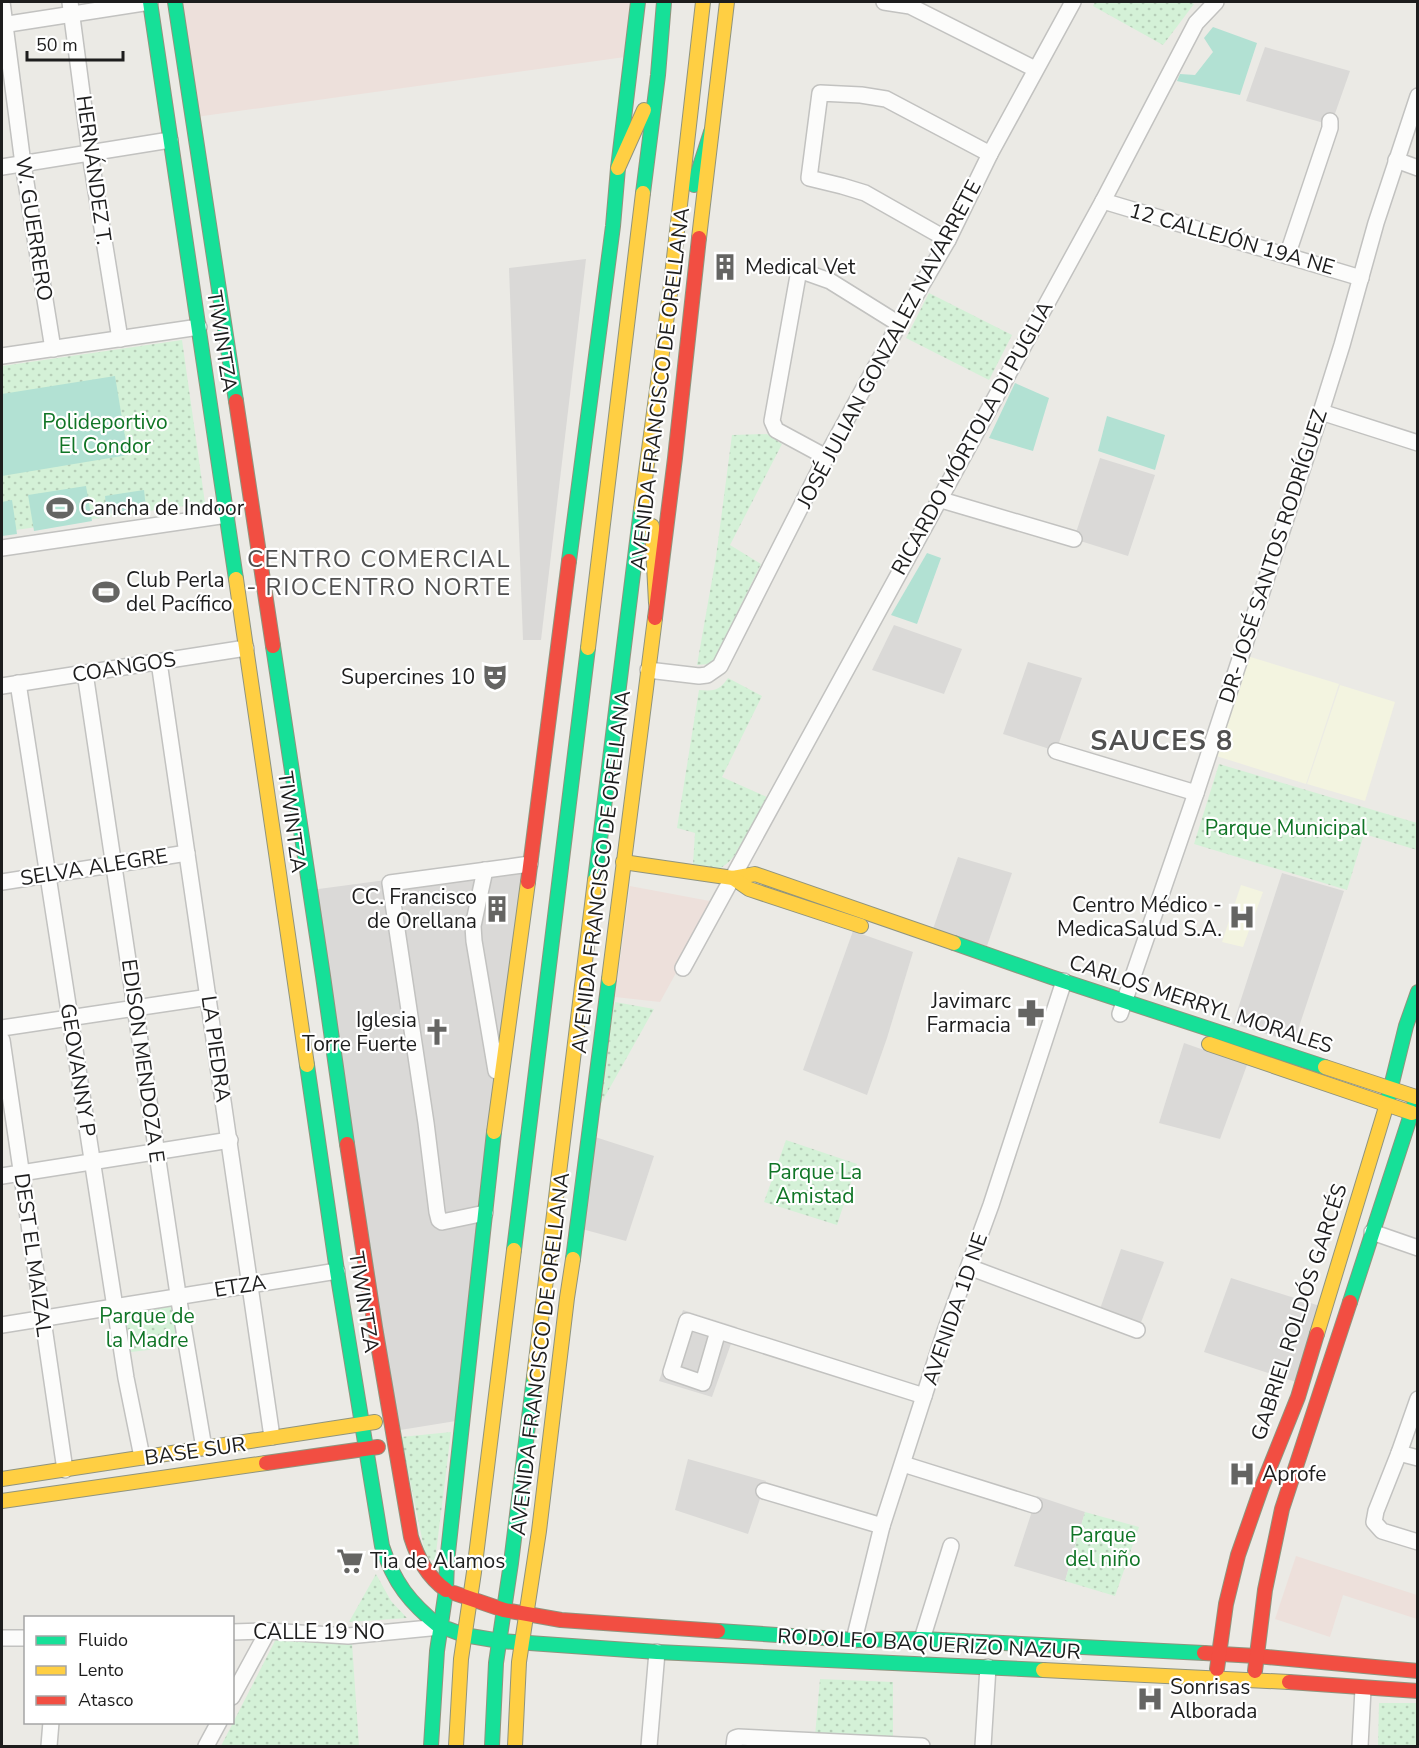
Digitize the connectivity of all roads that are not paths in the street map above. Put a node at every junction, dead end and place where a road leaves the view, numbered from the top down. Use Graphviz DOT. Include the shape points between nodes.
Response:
graph roads {
  1 [pos="2,2"];
  2 [pos="150,2"];
  3 [pos="175,2"];
  4 [pos="638,2"];
  5 [pos="664,2"];
  6 [pos="703,2"];
  7 [pos="727,2"];
  8 [pos="884,2"];
  9 [pos="1073,2"];
  10 [pos="1216,2"];
  11 [pos="71,7"];
  12 [pos="4,24"];
  13 [pos="1035,69"];
  14 [pos="658,75"];
  15 [pos="1418,96"];
  16 [pos="1330,120"];
  17 [pos="711,132"];
  18 [pos="170,140"];
  19 [pos="90,154"];
  20 [pos="990,154"];
  21 [pos="1396,160"];
  22 [pos="23,164"];
  23 [pos="2,167"];
  24 [pos="618,168"];
  25 [pos="1418,168"];
  26 [pos="1102,201"];
  27 [pos="677,231"];
  28 [pos="948,240"];
  29 [pos="1287,256"];
  30 [pos="216,271"];
  31 [pos="191,274"];
  32 [pos="1361,278"];
  33 [pos="899,324"];
  34 [pos="199,327"];
  35 [pos="120,339"];
  36 [pos="53,349"];
  37 [pos="2,357"];
  38 [pos="1321,411"];
  39 [pos="1418,443"];
  40 [pos="648,454"];
  41 [pos="826,457"];
  42 [pos="939,499"];
  43 [pos="227,515"];
  44 [pos="1074,539"];
  45 [pos="2,548"];
  46 [pos="656,603"];
  47 [pos="246,648"];
  48 [pos="159,662"];
  49 [pos="648,670"];
  50 [pos="85,673"];
  51 [pos="18,683"];
  52 [pos="2,686"];
  53 [pos="1056,751"];
  54 [pos="1196,793"];
  55 [pos="187,853"];
  56 [pos="623,862"];
  57 [pos="114,864"];
  58 [pos="530,864"];
  59 [pos="484,870"];
  60 [pos="47,875"];
  61 [pos="733,878"];
  62 [pos="2,882"];
  63 [pos="872,930"];
  64 [pos="974,964"];
  65 [pos="683,968"];
  66 [pos="1062,987"];
  67 [pos="1418,992"];
  68 [pos="208,996"];
  69 [pos="135,1008"];
  70 [pos="1125,1011"];
  71 [pos="70,1018"];
  72 [pos="2,1028"];
  73 [pos="2,1040"];
  74 [pos="1195,1040"];
  75 [pos="1391,1089"];
  76 [pos="499,1091"];
  77 [pos="1417,1095"];
  78 [pos="1386,1104"];
  79 [pos="1412,1113"];
  80 [pos="230,1140"];
  81 [pos="156,1152"];
  82 [pos="92,1162"];
  83 [pos="21,1173"];
  84 [pos="2,1176"];
  85 [pos="485,1212"];
  86 [pos="1372,1232"];
  87 [pos="1418,1248"];
  88 [pos="969,1268"];
  89 [pos="337,1271"];
  90 [pos="251,1285"];
  91 [pos="178,1296"];
  92 [pos="115,1306"];
  93 [pos="42,1318"];
  94 [pos="2,1325"];
  95 [pos="1137,1330"];
  96 [pos="718,1331"];
  97 [pos="924,1396"];
  98 [pos="1418,1399"];
  99 [pos="390,1420"];
  100 [pos="362,1424"];
  101 [pos="272,1437"];
  102 [pos="394,1445"];
  103 [pos="204,1448"];
  104 [pos="365,1448"];
  105 [pos="1399,1454"];
  106 [pos="142,1457"];
  107 [pos="1418,1458"];
  108 [pos="903,1464"];
  109 [pos="64,1470"];
  110 [pos="2,1479"];
  111 [pos="764,1491"];
  112 [pos="2,1501"];
  113 [pos="1034,1505"];
  114 [pos="882,1526"];
  115 [pos="1418,1542"];
  116 [pos="951,1546"];
  117 [pos="446,1590"];
  118 [pos="470,1599"];
  119 [pos="504,1610"];
  120 [pos="526,1615"];
  121 [pos="440,1627"];
  122 [pos="268,1631"];
  123 [pos="234,1632"];
  124 [pos="464,1635"];
  125 [pos="2,1638"];
  126 [pos="24,1638"];
  127 [pos="922,1639"];
  128 [pos="854,1640"];
  129 [pos="500,1641"];
  130 [pos="522,1643"];
  131 [pos="657,1652"];
  132 [pos="1219,1654"];
  133 [pos="1256,1656"];
  134 [pos="988,1667"];
  135 [pos="1418,1671"];
  136 [pos="1215,1679"];
  137 [pos="1254,1680"];
  138 [pos="1363,1689"];
  139 [pos="1418,1691"];
  140 [pos="234,1693"];
  141 [pos="51,1724"];
  142 [pos="218,1724"];
  143 [pos="735,1742"];
  144 [pos="49,1746"];
  145 [pos="206,1746"];
  146 [pos="431,1746"];
  147 [pos="456,1746"];
  148 [pos="492,1746"];
  149 [pos="515,1746"];
  150 [pos="649,1746"];
  151 [pos="922,1746"];
  152 [pos="983,1746"];
  153 [pos="1360,1746"];
  1 -- 12 [label="street, W. GUERRERO"];
  2 -- 11 [label="street"];
  2 -- 18 [label="main road, TIWINTZA"];
  3 -- 30 [label="main road, TIWINTZA"];
  4 -- 24 [label="main road"];
  5 -- 14 [label="main road, AVENIDA FRANCISCO DE ORELLANA"];
  6 -- 27 [label="main road, AVENIDA FRANCISCO DE ORELLANA"];
  7 -- 17 [label="main road, AVENIDA FRANCISCO DE ORELLANA"];
  8 -- 13 [label="street" via="910,6"];
  9 -- 13 [label="street, JOSÉ JULIAN GONZALEZ NAVARRETE"];
  10 -- 26 [label="street, RICARDO MÓRTOLA DI PUGLIA" via="1196,23"];
  11 -- 12 [label="street"];
  11 -- 19 [label="street, HERNÁNDEZ T."];
  12 -- 22 [label="street, W. GUERRERO"];
  13 -- 20 [label="street, JOSÉ JULIAN GONZALEZ NAVARRETE"];
  14 -- 24 [label="main road"];
  14 -- 118 [label="main road, AVENIDA FRANCISCO DE ORELLANA"];
  15 -- 21 [label="street, DR- JOSÉ SANTOS RODRÍGUEZ"];
  16 -- 29 [label="street"];
  17 -- 27 [label="main road"];
  17 -- 46 [label="main road, AVENIDA FRANCISCO DE ORELLANA"];
  18 -- 19 [label="street"];
  18 -- 31 [label="main road, TIWINTZA"];
  19 -- 22 [label="street"];
  19 -- 35 [label="street, HERNÁNDEZ T."];
  20 -- 28 [label="street, JOSÉ JULIAN GONZALEZ NAVARRETE"];
  20 -- 28 [label="street" via="886,99 820,93 809,178 865,194"];
  21 -- 25 [label="street"];
  21 -- 32 [label="street, DR- JOSÉ SANTOS RODRÍGUEZ"];
  22 -- 23 [label="street"];
  22 -- 36 [label="street, W. GUERRERO"];
  24 -- 58 [label="main road"];
  26 -- 29 [label="street, 12 CALLEJÓN 19A NE"];
  26 -- 42 [label="street, RICARDO MÓRTOLA DI PUGLIA"];
  27 -- 40 [label="main road, AVENIDA FRANCISCO DE ORELLANA"];
  28 -- 33 [label="street, JOSÉ JULIAN GONZALEZ NAVARRETE"];
  29 -- 32 [label="street, 12 CALLEJÓN 19A NE"];
  30 -- 31 [label="main road"];
  30 -- 99 [label="main road, TIWINTZA" via="344,1138"];
  31 -- 34 [label="main road, TIWINTZA"];
  32 -- 38 [label="street, DR- JOSÉ SANTOS RODRÍGUEZ"];
  33 -- 41 [label="street, JOSÉ JULIAN GONZALEZ NAVARRETE"];
  33 -- 41 [label="street" via="830,281 799,270 772,421 776,430"];
  34 -- 35 [label="street"];
  34 -- 43 [label="main road, TIWINTZA"];
  35 -- 36 [label="street"];
  36 -- 37 [label="street"];
  38 -- 39 [label="street"];
  38 -- 54 [label="street, DR- JOSÉ SANTOS RODRÍGUEZ"];
  40 -- 46 [label="main road"];
  40 -- 119 [label="main road, AVENIDA FRANCISCO DE ORELLANA"];
  41 -- 49 [label="street, JOSÉ JULIAN GONZALEZ NAVARRETE" via="720,666 699,676"];
  42 -- 44 [label="street"];
  42 -- 61 [label="street, RICARDO MÓRTOLA DI PUGLIA"];
  43 -- 45 [label="street"];
  43 -- 47 [label="main road, TIWINTZA"];
  46 -- 49 [label="main road, AVENIDA FRANCISCO DE ORELLANA"];
  47 -- 48 [label="street, COANGOS"];
  47 -- 89 [label="main road, TIWINTZA"];
  48 -- 50 [label="street, COANGOS"];
  48 -- 55 [label="street, LA PIEDRA"];
  49 -- 56 [label="main road, AVENIDA FRANCISCO DE ORELLANA"];
  50 -- 51 [label="street, COANGOS"];
  50 -- 57 [label="street, EDISON MENDOZA E"];
  51 -- 52 [label="street, COANGOS"];
  51 -- 60 [label="street, GEOVANNY P"];
  53 -- 54 [label="street"];
  54 -- 70 [label="street, DR- JOSÉ SANTOS RODRÍGUEZ"];
  55 -- 57 [label="street, SELVA ALEGRE"];
  55 -- 68 [label="street, LA PIEDRA"];
  56 -- 61 [label="main road, CARLOS MERRYL MORALES"];
  56 -- 120 [label="main road, AVENIDA FRANCISCO DE ORELLANA"];
  57 -- 60 [label="street, SELVA ALEGRE"];
  57 -- 69 [label="street, EDISON MENDOZA E"];
  58 -- 59 [label="street"];
  58 -- 76 [label="main road"];
  59 -- 76 [label="street" via="473,926 474,941"];
  59 -- 85 [label="street" via="390,883 439,1220"];
  60 -- 62 [label="street, SELVA ALEGRE"];
  60 -- 71 [label="street, GEOVANNY P"];
  61 -- 63 [label="main road, CARLOS MERRYL MORALES" via="749,889"];
  61 -- 65 [label="street, RICARDO MÓRTOLA DI PUGLIA"];
  61 -- 66 [label="main road, CARLOS MERRYL MORALES" via="755,874"];
  64 -- 66 [label="main road, CARLOS MERRYL MORALES"];
  66 -- 70 [label="main road, CARLOS MERRYL MORALES"];
  66 -- 88 [label="street, AVENIDA 1D NE"];
  67 -- 75 [label="main road, GABRIEL ROLDÓS GARCÉS"];
  68 -- 69 [label="street"];
  68 -- 80 [label="street, LA PIEDRA"];
  69 -- 71 [label="street"];
  69 -- 81 [label="street, EDISON MENDOZA E"];
  70 -- 75 [label="main road, CARLOS MERRYL MORALES"];
  71 -- 72 [label="street"];
  71 -- 82 [label="street, GEOVANNY P"];
  73 -- 83 [label="street, DEST EL MAIZAL"];
  74 -- 78 [label="main road, CARLOS MERRYL MORALES"];
  75 -- 77 [label="main road, CARLOS MERRYL MORALES"];
  75 -- 78 [label="main road, GABRIEL ROLDÓS GARCÉS"];
  76 -- 85 [label="main road"];
  77 -- 79 [label="main road"];
  78 -- 79 [label="main road, CARLOS MERRYL MORALES"];
  78 -- 132 [label="main road, GABRIEL ROLDÓS GARCÉS" via="1298,1397 1242,1544 1226,1605"];
  79 -- 86 [label="main road"];
  80 -- 81 [label="street"];
  80 -- 90 [label="street, LA PIEDRA"];
  81 -- 82 [label="street"];
  81 -- 91 [label="street, EDISON MENDOZA E"];
  82 -- 83 [label="street"];
  82 -- 92 [label="street, GEOVANNY P"];
  83 -- 84 [label="street"];
  83 -- 93 [label="street, DEST EL MAIZAL"];
  85 -- 117 [label="main road"];
  86 -- 87 [label="street"];
  86 -- 133 [label="main road" via="1282,1509 1268,1565"];
  88 -- 95 [label="street"];
  88 -- 97 [label="street, AVENIDA 1D NE"];
  89 -- 90 [label="street, ETZA"];
  89 -- 100 [label="main road, TIWINTZA"];
  90 -- 91 [label="street, ETZA"];
  90 -- 101 [label="street, LA PIEDRA"];
  91 -- 92 [label="street, ETZA"];
  91 -- 103 [label="street, EDISON MENDOZA E"];
  92 -- 93 [label="street, ETZA"];
  92 -- 106 [label="street, GEOVANNY P"];
  93 -- 94 [label="street, ETZA"];
  93 -- 109 [label="street, DEST EL MAIZAL"];
  96 -- 97 [label="street"];
  97 -- 108 [label="street, AVENIDA 1D NE"];
  98 -- 105 [label="street"];
  99 -- 100 [label="main road, BASE SUR"];
  99 -- 102 [label="main road, TIWINTZA"];
  100 -- 101 [label="main road, BASE SUR"];
  100 -- 104 [label="main road, TIWINTZA"];
  101 -- 103 [label="main road, BASE SUR"];
  102 -- 104 [label="main road, BASE SUR"];
  102 -- 117 [label="main road, TIWINTZA" via="415,1550 426,1572"];
  103 -- 106 [label="main road, BASE SUR"];
  104 -- 112 [label="main road, BASE SUR"];
  104 -- 121 [label="main road, TIWINTZA" via="387,1562 408,1599"];
  105 -- 107 [label="street"];
  105 -- 115 [label="street" via="1374,1522 1382,1531"];
  106 -- 109 [label="main road, BASE SUR"];
  108 -- 113 [label="street"];
  108 -- 114 [label="street, AVENIDA 1D NE"];
  109 -- 110 [label="main road, BASE SUR"];
  111 -- 114 [label="street"];
  114 -- 128 [label="street, AVENIDA 1D NE"];
  116 -- 127 [label="street"];
  117 -- 118 [label="main road, RODOLFO BAQUERIZO NAZUR"];
  117 -- 121 [label="main road"];
  118 -- 119 [label="main road, RODOLFO BAQUERIZO NAZUR"];
  118 -- 124 [label="main road, AVENIDA FRANCISCO DE ORELLANA"];
  119 -- 120 [label="main road, RODOLFO BAQUERIZO NAZUR"];
  119 -- 129 [label="main road, AVENIDA FRANCISCO DE ORELLANA"];
  120 -- 128 [label="main road, RODOLFO BAQUERIZO NAZUR"];
  120 -- 130 [label="main road, AVENIDA FRANCISCO DE ORELLANA"];
  121 -- 122 [label="street, CALLE 19 NO" via="348,1636"];
  121 -- 124 [label="main road, RODOLFO BAQUERIZO NAZUR"];
  121 -- 146 [label="main road"];
  122 -- 123 [label="street, CALLE 19 NO"];
  122 -- 140 [label="street"];
  124 -- 129 [label="main road, RODOLFO BAQUERIZO NAZUR"];
  124 -- 147 [label="main road, AVENIDA FRANCISCO DE ORELLANA"];
  125 -- 126 [label="street"];
  127 -- 128 [label="main road, RODOLFO BAQUERIZO NAZUR"];
  127 -- 132 [label="main road, RODOLFO BAQUERIZO NAZUR"];
  129 -- 130 [label="main road, RODOLFO BAQUERIZO NAZUR"];
  129 -- 148 [label="main road, AVENIDA FRANCISCO DE ORELLANA"];
  130 -- 131 [label="main road, RODOLFO BAQUERIZO NAZUR"];
  130 -- 149 [label="main road, AVENIDA FRANCISCO DE ORELLANA"];
  131 -- 134 [label="main road, RODOLFO BAQUERIZO NAZUR"];
  131 -- 150 [label="street"];
  132 -- 133 [label="main road, RODOLFO BAQUERIZO NAZUR"];
  132 -- 136 [label="main road, GABRIEL ROLDÓS GARCÉS"];
  133 -- 135 [label="main road, RODOLFO BAQUERIZO NAZUR"];
  133 -- 137 [label="main road"];
  134 -- 136 [label="main road, RODOLFO BAQUERIZO NAZUR"];
  134 -- 152 [label="street"];
  136 -- 137 [label="main road, RODOLFO BAQUERIZO NAZUR"];
  137 -- 138 [label="main road, RODOLFO BAQUERIZO NAZUR"];
  138 -- 139 [label="main road, RODOLFO BAQUERIZO NAZUR"];
  138 -- 153 [label="street"];
  141 -- 144 [label="street"];
  142 -- 145 [label="street"];
  143 -- 151 [label="street"];
}
